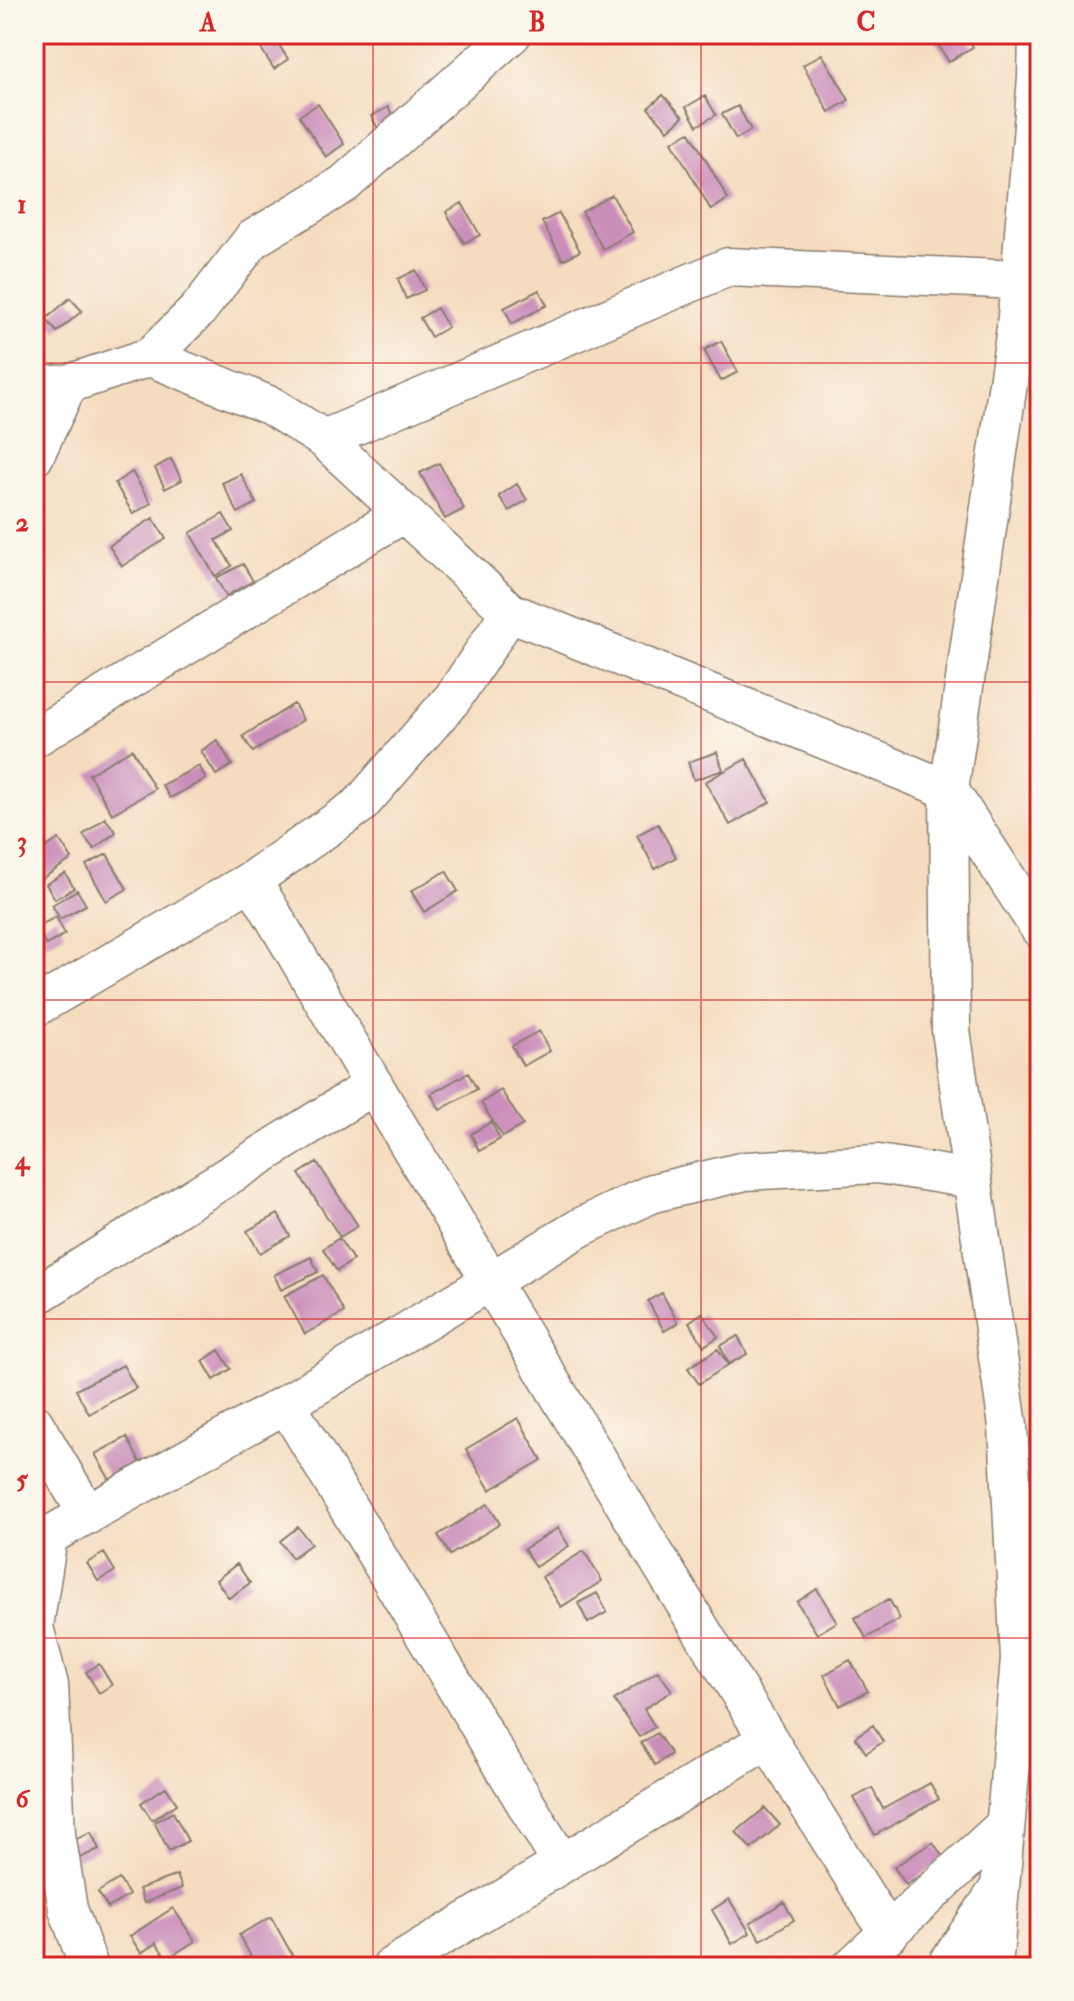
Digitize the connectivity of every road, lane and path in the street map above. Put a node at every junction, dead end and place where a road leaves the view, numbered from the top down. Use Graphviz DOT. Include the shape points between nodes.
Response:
graph roads {
  1 [pos="512,34"];
  2 [pos="1038,34"];
  3 [pos="1030,277"];
  4 [pos="150,357"];
  5 [pos="47,402"];
  6 [pos="324,439"];
  7 [pos="34,457"];
  8 [pos="404,513"];
  9 [pos="510,612"];
  10 [pos="34,738"];
  11 [pos="949,790"];
  12 [pos="252,880"];
  13 [pos="1040,929"];
  14 [pos="34,1008"];
  15 [pos="374,1085"];
  16 [pos="972,1179"];
  17 [pos="489,1282"];
  18 [pos="34,1297"];
  19 [pos="286,1404"];
  20 [pos="34,1423"];
  21 [pos="88,1515"];
  22 [pos="41,1540"];
  23 [pos="34,1626"];
  24 [pos="767,1740"];
  25 [pos="1004,1826"];
  26 [pos="562,1864"];
  27 [pos="1001,1886"];
  28 [pos="889,1934"];
  29 [pos="89,1967"];
  30 [pos="391,1967"];
  31 [pos="851,1967"];
  32 [pos="945,1967"];
  33 [pos="993,1967"];
  1 -- 4 [label="street" via="344,184 253,239 198,310"];
  2 -- 3 [label="street"];
  3 -- 6 [label="street" via="728,267"];
  3 -- 11 [label="street" via="1014,344"];
  4 -- 5 [label="street"];
  4 -- 6 [label="street" via="271,406"];
  5 -- 7 [label="street"];
  6 -- 8 [label="street"];
  8 -- 9 [label="street"];
  8 -- 10 [label="street"];
  9 -- 11 [label="street"];
  9 -- 12 [label="street" via="453,698 360,805"];
  11 -- 13 [label="street"];
  11 -- 16 [label="street" via="951,1030"];
  12 -- 14 [label="street"];
  12 -- 15 [label="street"];
  15 -- 17 [label="street"];
  15 -- 18 [label="street"];
  16 -- 17 [label="street" via="878,1164 745,1171 653,1193 581,1227"];
  16 -- 25 [label="street" via="1008,1426 1020,1659"];
  17 -- 19 [label="street"];
  17 -- 24 [label="street"];
  19 -- 21 [label="street"];
  19 -- 26 [label="street"];
  20 -- 21 [label="street"];
  21 -- 22 [label="street"];
  22 -- 23 [label="street"];
  23 -- 29 [label="street" via="49,1685 60,1864 68,1909"];
  24 -- 26 [label="street"];
  24 -- 28 [label="street"];
  25 -- 27 [label="street"];
  25 -- 28 [label="street"];
  26 -- 30 [label="street"];
  27 -- 32 [label="street"];
  27 -- 33 [label="street"];
  28 -- 31 [label="street"];
}
